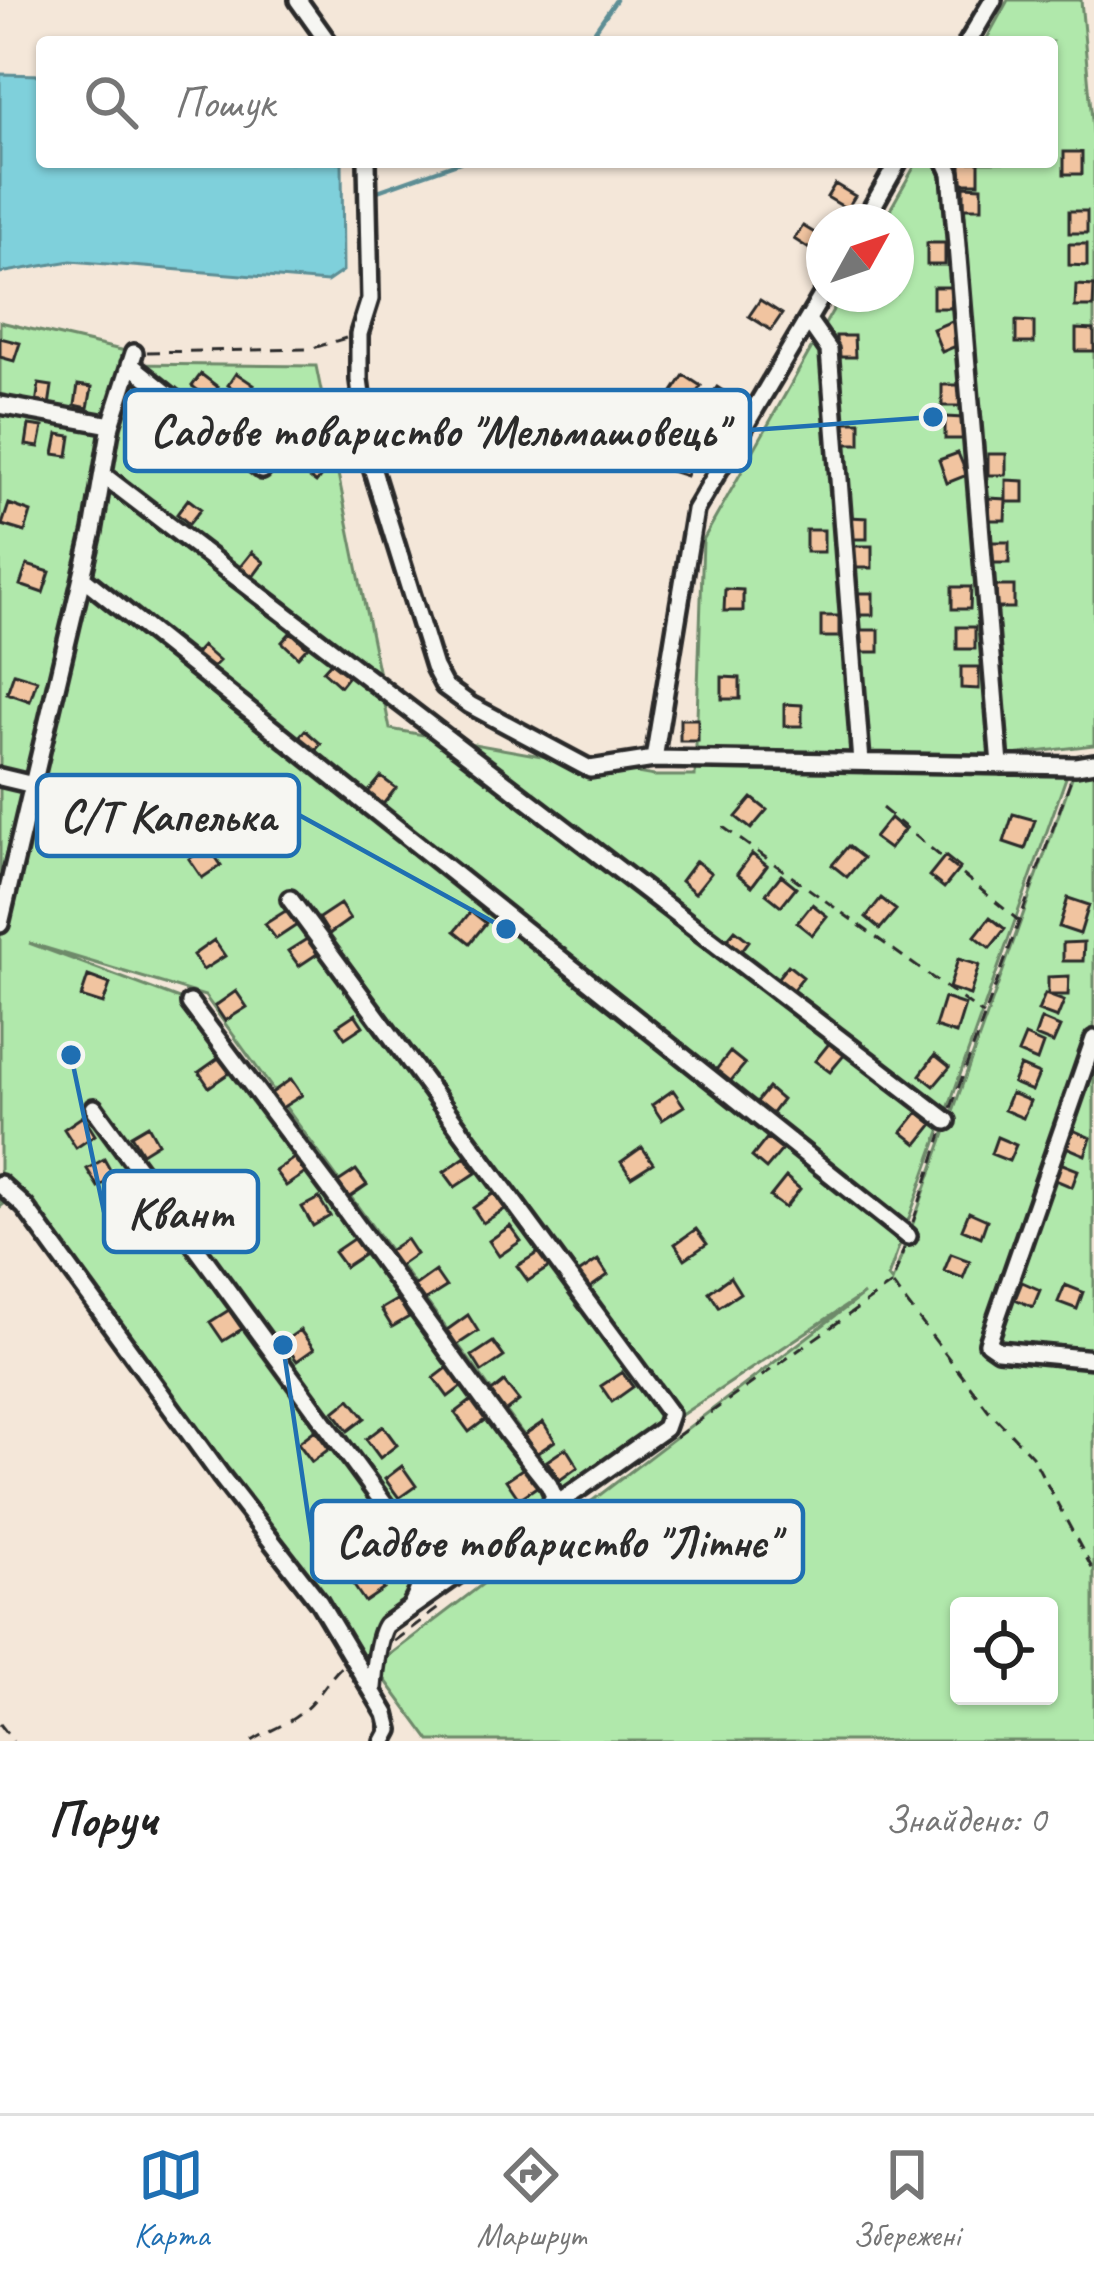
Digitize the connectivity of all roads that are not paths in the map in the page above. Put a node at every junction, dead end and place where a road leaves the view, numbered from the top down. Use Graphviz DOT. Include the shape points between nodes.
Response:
graph roads {
  1 [pos="298,0"];
  2 [pos="993,0"];
  3 [pos="324,36"];
  4 [pos="972,36"];
  5 [pos="368,168"];
  6 [pos="895,168"];
  7 [pos="949,168"];
  8 [pos="874,204"];
  9 [pos="813,312"];
  10 [pos="808,320"];
  11 [pos="0,405"];
  12 [pos="111,425"];
  13 [pos="262,470"];
  14 [pos="103,475"];
  15 [pos="82,577"];
  16 [pos="654,759"];
  17 [pos="861,762"];
  18 [pos="1094,763"];
  19 [pos="1000,764"];
  20 [pos="0,777"];
  21 [pos="33,785"];
  22 [pos="172,818"];
  23 [pos="290,899"];
  24 [pos="0,924"];
  25 [pos="190,1003"];
  26 [pos="1094,1039"];
  27 [pos="94,1108"];
  28 [pos="947,1121"];
  29 [pos="0,1184"];
  30 [pos="908,1236"];
  31 [pos="1094,1359"];
  32 [pos="546,1511"];
  33 [pos="410,1608"];
  34 [pos="373,1688"];
  35 [pos="384,1741"];
  1 -- 3 [label="street"];
  2 -- 4 [label="street"];
  5 -- 16 [label="street" via="370,298 359,334 359,380 370,461 434,667 470,705 590,769"];
  6 -- 8 [label="street"];
  7 -- 19 [label="street"];
  9 -- 10 [label="street"];
  10 -- 16 [label="street" via="695,509"];
  10 -- 17 [label="street" via="829,350"];
  11 -- 12 [label="street"];
  12 -- 13 [label="street" via="132,358"];
  12 -- 14 [label="street"];
  14 -- 15 [label="street"];
  14 -- 28 [label="street"];
  15 -- 21 [label="street"];
  15 -- 30 [label="street"];
  16 -- 17 [label="street"];
  17 -- 19 [label="street"];
  18 -- 19 [label="street"];
  20 -- 21 [label="street"];
  21 -- 22 [label="street"];
  21 -- 24 [label="street"];
  23 -- 32 [label="street" via="669,1413 665,1427"];
  25 -- 32 [label="street" via="551,1487"];
  26 -- 31 [label="street" via="988,1343"];
  27 -- 33 [label="street" via="412,1542 422,1574"];
  29 -- 34 [label="street" via="319,1602"];
  32 -- 33 [label="street"];
  33 -- 34 [label="street" via="381,1631"];
  34 -- 35 [label="street" via="386,1714"];
}
